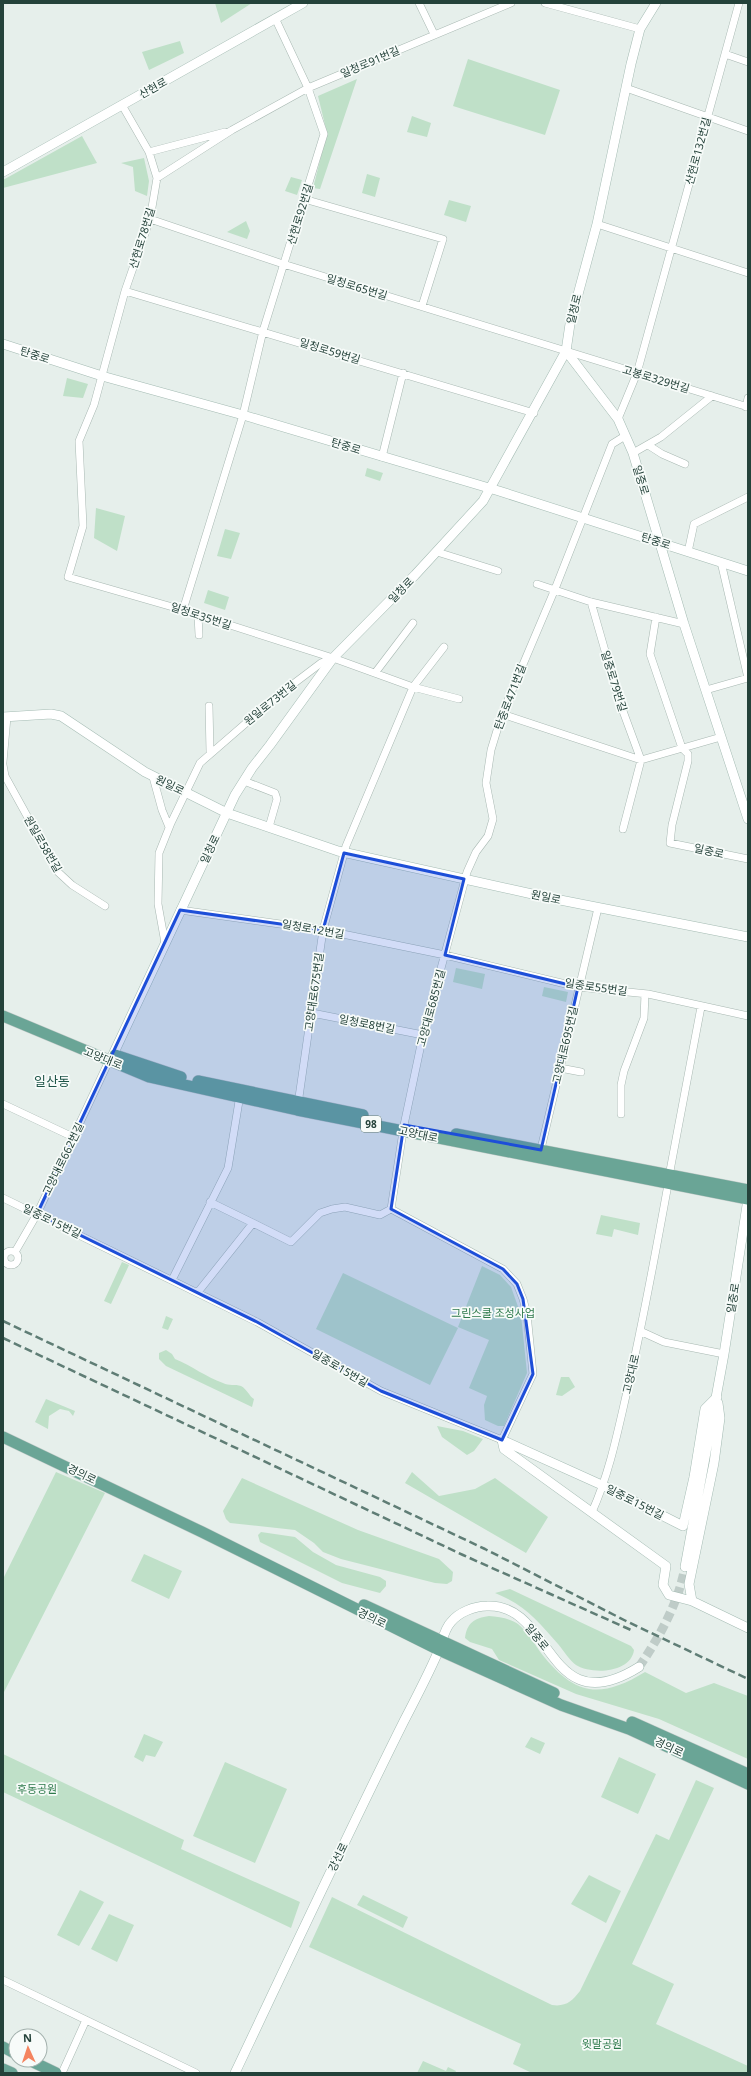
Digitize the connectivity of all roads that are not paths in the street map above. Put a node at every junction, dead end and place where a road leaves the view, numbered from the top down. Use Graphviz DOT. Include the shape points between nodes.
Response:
graph roads {
  1 [pos="303,3"];
  2 [pos="419,3"];
  3 [pos="511,3"];
  4 [pos="545,3"];
  5 [pos="656,3"];
  6 [pos="739,3"];
  7 [pos="275,18"];
  8 [pos="640,29"];
  9 [pos="434,34"];
  10 [pos="725,54"];
  11 [pos="748,62"];
  12 [pos="308,88"];
  13 [pos="626,88"];
  14 [pos="122,105"];
  15 [pos="707,118"];
  16 [pos="232,130"];
  17 [pos="748,131"];
  18 [pos="149,152"];
  19 [pos="3,172"];
  20 [pos="157,178"];
  21 [pos="304,199"];
  22 [pos="150,218"];
  23 [pos="597,224"];
  24 [pos="672,249"];
  25 [pos="284,264"];
  26 [pos="748,273"];
  27 [pos="125,291"];
  28 [pos="422,306"];
  29 [pos="263,331"];
  30 [pos="3,344"];
  31 [pos="566,351"];
  32 [pos="637,372"];
  33 [pos="403,373"];
  34 [pos="102,376"];
  35 [pos="712,396"];
  36 [pos="748,398"];
  37 [pos="747,407"];
  38 [pos="534,413"];
  39 [pos="243,415"];
  40 [pos="618,419"];
  41 [pos="625,436"];
  42 [pos="648,445"];
  43 [pos="632,453"];
  44 [pos="382,457"];
  45 [pos="685,464"];
  46 [pos="490,488"];
  47 [pos="748,497"];
  48 [pos="583,517"];
  49 [pos="660,543"];
  50 [pos="437,552"];
  51 [pos="688,552"];
  52 [pos="721,562"];
  53 [pos="498,571"];
  54 [pos="748,571"];
  55 [pos="68,577"];
  56 [pos="537,584"];
  57 [pos="555,589"];
  58 [pos="591,602"];
  59 [pos="183,610"];
  60 [pos="198,615"];
  61 [pos="656,617"];
  62 [pos="413,623"];
  63 [pos="684,624"];
  64 [pos="199,635"];
  65 [pos="444,647"];
  66 [pos="333,658"];
  67 [pos="375,673"];
  68 [pos="413,687"];
  69 [pos="706,690"];
  70 [pos="459,699"];
  71 [pos="209,706"];
  72 [pos="502,714"];
  73 [pos="5,717"];
  74 [pos="721,737"];
  75 [pos="682,748"];
  76 [pos="210,752"];
  77 [pos="642,760"];
  78 [pos="3,762"];
  79 [pos="3,765"];
  80 [pos="152,777"];
  81 [pos="244,781"];
  82 [pos="185,793"];
  83 [pos="227,813"];
  84 [pos="748,819"];
  85 [pos="269,827"];
  86 [pos="169,828"];
  87 [pos="623,829"];
  88 [pos="344,853"];
  89 [pos="748,859"];
  90 [pos="464,879"];
  91 [pos="105,906"];
  92 [pos="598,908"];
  93 [pos="180,910"];
  94 [pos="323,930"];
  95 [pos="748,937"];
  96 [pos="165,943"];
  97 [pos="445,955"];
  98 [pos="578,987"];
  99 [pos="645,994"];
  100 [pos="701,1007"];
  101 [pos="3,1009"];
  102 [pos="312,1013"];
  103 [pos="3,1016"];
  104 [pos="748,1016"];
  105 [pos="423,1035"];
  106 [pos="110,1060"];
  107 [pos="560,1068"];
  108 [pos="581,1072"];
  109 [pos="240,1093"];
  110 [pos="3,1104"];
  111 [pos="297,1106"];
  112 [pos="621,1114"];
  113 [pos="403,1131"];
  114 [pos="73,1137"];
  115 [pos="540,1154"];
  116 [pos="669,1176"];
  117 [pos="667,1190"];
  118 [pos="748,1190"];
  119 [pos="3,1198"];
  120 [pos="748,1199"];
  121 [pos="210,1202"];
  122 [pos="391,1209"];
  123 [pos="37,1214"];
  124 [pos="253,1223"];
  125 [pos="15,1252"];
  126 [pos="4,1263"];
  127 [pos="172,1280"];
  128 [pos="198,1292"];
  129 [pos="640,1331"];
  130 [pos="724,1354"];
  131 [pos="717,1397"];
  132 [pos="3,1430"];
  133 [pos="3,1437"];
  134 [pos="502,1440"];
  135 [pos="604,1486"];
  136 [pos="592,1512"];
  137 [pos="685,1567"];
  138 [pos="692,1601"];
  139 [pos="748,1628"];
  140 [pos="441,1646"];
  141 [pos="638,1667"];
  142 [pos="748,1774"];
  143 [pos="748,1784"];
  144 [pos="3,1980"];
  145 [pos="86,2020"];
  146 [pos="46,2068"];
  147 [pos="3,2069"];
  148 [pos="12,2073"];
  149 [pos="56,2073"];
  150 [pos="62,2073"];
  151 [pos="196,2073"];
  152 [pos="236,2073"];
  1 -- 7 [label="street, 산현로"];
  2 -- 9 [label="street"];
  3 -- 9 [label="street, 일청로91번길"];
  4 -- 8 [label="street"];
  5 -- 8 [label="street, 일청로"];
  6 -- 10 [label="street, 산현로132번길"];
  7 -- 12 [label="street, 산현로92번길"];
  7 -- 14 [label="street, 산현로"];
  8 -- 13 [label="street, 일청로"];
  9 -- 12 [label="street, 일청로91번길"];
  10 -- 11 [label="street"];
  10 -- 15 [label="street, 산현로132번길"];
  12 -- 16 [label="street, 일청로91번길"];
  12 -- 21 [label="street, 산현로92번길" via="324,134"];
  13 -- 15 [label="street"];
  13 -- 23 [label="street, 일청로"];
  14 -- 18 [label="street, 산현로78번길"];
  14 -- 19 [label="street, 산현로"];
  15 -- 17 [label="street"];
  15 -- 24 [label="street, 산현로132번길"];
  16 -- 18 [label="street, 일청로91번길"];
  16 -- 20 [label="street, 일청로91번길"];
  18 -- 20 [label="street, 산현로78번길"];
  20 -- 22 [label="street, 산현로78번길"];
  21 -- 25 [label="street, 산현로92번길"];
  21 -- 28 [label="street" via="442,239"];
  22 -- 25 [label="street, 일청로65번길"];
  22 -- 27 [label="street, 산현로78번길"];
  23 -- 24 [label="street"];
  23 -- 31 [label="street, 일청로" via="570,324"];
  24 -- 26 [label="street"];
  24 -- 32 [label="street, 산현로132번길"];
  25 -- 28 [label="street, 일청로65번길"];
  25 -- 29 [label="street, 산현로92번길"];
  27 -- 29 [label="street, 일청로59번길"];
  27 -- 34 [label="street, 산현로78번길"];
  28 -- 31 [label="street, 일청로65번길"];
  29 -- 33 [label="street, 일청로59번길"];
  29 -- 39 [label="street, 산현로92번길"];
  30 -- 34 [label="street, 탄중로"];
  31 -- 32 [label="street, 고봉로329번길"];
  31 -- 38 [label="street, 일청로"];
  31 -- 40 [label="street, 일중로"];
  32 -- 35 [label="street, 고봉로329번길"];
  32 -- 40 [label="street, 산현로132번길"];
  33 -- 38 [label="street, 일청로59번길"];
  33 -- 44 [label="street"];
  34 -- 39 [label="street, 탄중로"];
  34 -- 55 [label="street, 산현로78번길" via="94,405 79,441 83,526"];
  35 -- 37 [label="street, 고봉로329번길"];
  35 -- 42 [label="street" via="661,438"];
  36 -- 37 [label="street, 고봉로329번길"];
  38 -- 46 [label="street, 일청로"];
  39 -- 44 [label="street, 탄중로"];
  39 -- 59 [label="street, 산현로92번길"];
  40 -- 41 [label="street, 일중로"];
  41 -- 43 [label="street, 일중로"];
  41 -- 48 [label="street, 탄중로471번길" via="612,444"];
  42 -- 43 [label="street"];
  42 -- 45 [label="street"];
  43 -- 49 [label="street, 일중로"];
  44 -- 46 [label="street, 탄중로"];
  46 -- 48 [label="street, 탄중로"];
  46 -- 50 [label="street, 일청로" via="479,505"];
  47 -- 51 [label="street" via="694,524"];
  48 -- 49 [label="street, 탄중로"];
  48 -- 57 [label="street, 탄중로471번길"];
  49 -- 51 [label="street, 탄중로"];
  49 -- 63 [label="street, 일중로"];
  50 -- 53 [label="street"];
  50 -- 66 [label="street, 일청로"];
  51 -- 52 [label="street, 탄중로"];
  52 -- 54 [label="street, 탄중로"];
  52 -- 69 [label="street" via="748,678"];
  55 -- 59 [label="street, 일청로35번길"];
  56 -- 57 [label="street"];
  57 -- 58 [label="street"];
  57 -- 72 [label="street, 탄중로471번길"];
  58 -- 61 [label="street"];
  58 -- 77 [label="street, 일중로79번길" via="620,703"];
  59 -- 60 [label="street, 일청로35번길"];
  60 -- 64 [label="street"];
  60 -- 66 [label="street, 일청로35번길"];
  61 -- 63 [label="street"];
  61 -- 75 [label="street" via="650,654"];
  62 -- 67 [label="street"];
  63 -- 69 [label="street, 일중로"];
  65 -- 68 [label="street"];
  66 -- 67 [label="street, 일청로35번길"];
  66 -- 76 [label="street, 원일로73번길" via="321,663"];
  66 -- 81 [label="street, 일청로"];
  67 -- 68 [label="street, 일청로35번길"];
  68 -- 70 [label="street, 일청로35번길"];
  68 -- 88 [label="street"];
  69 -- 74 [label="street, 일중로"];
  71 -- 76 [label="street"];
  72 -- 77 [label="street"];
  72 -- 90 [label="street, 탄중로471번길" via="491,750 486,783 493,819 488,836 476,852"];
  73 -- 78 [label="street"];
  73 -- 80 [label="street, 원일로" via="51,714 60,716"];
  74 -- 75 [label="street"];
  74 -- 84 [label="street, 일중로"];
  75 -- 77 [label="street"];
  75 -- 89 [label="street, 일중로" via="688,754 688,761 670,843"];
  76 -- 82 [label="street, 원일로73번길" via="200,763"];
  77 -- 87 [label="street"];
  79 -- 91 [label="street, 원일로58번길" via="5,776 58,872 72,886"];
  80 -- 82 [label="street, 원일로"];
  80 -- 86 [label="street"];
  81 -- 83 [label="street, 일청로"];
  81 -- 85 [label="street" via="275,793 277,799"];
  82 -- 83 [label="street, 원일로"];
  82 -- 86 [label="street, 원일로73번길"];
  83 -- 85 [label="street, 원일로"];
  83 -- 93 [label="street, 일청로"];
  85 -- 88 [label="street, 원일로"];
  86 -- 96 [label="street, 원일로73번길" via="159,853 158,904"];
  88 -- 90 [label="street, 원일로"];
  88 -- 94 [label="street, 고양대로675번길"];
  90 -- 92 [label="street, 원일로"];
  90 -- 97 [label="street, 고양대로685번길"];
  92 -- 95 [label="street, 원일로"];
  92 -- 98 [label="street, 고양대로695번길"];
  93 -- 94 [label="street, 일청로12번길"];
  93 -- 96 [label="street, 일청로"];
  94 -- 97 [label="street, 일청로12번길"];
  94 -- 102 [label="street, 고양대로675번길"];
  96 -- 106 [label="street, 일청로"];
  97 -- 98 [label="street, 일중로55번길"];
  97 -- 105 [label="street, 고양대로685번길"];
  98 -- 99 [label="street, 일중로55번길"];
  98 -- 107 [label="street, 고양대로695번길"];
  99 -- 100 [label="street, 일중로55번길"];
  99 -- 112 [label="street" via="644,1018 624,1071"];
  100 -- 104 [label="street, 일중로55번길"];
  100 -- 116 [label="street"];
  101 -- 106 [label="main road, 고양대로 / 98"];
  102 -- 105 [label="street, 일청로8번길"];
  102 -- 111 [label="street, 고양대로675번길"];
  103 -- 106 [label="main road, 고양대로 / 98"];
  105 -- 113 [label="street, 고양대로685번길"];
  106 -- 109 [label="main road, 고양대로 / 98"];
  106 -- 114 [label="street, 고양대로662번길"];
  107 -- 108 [label="street"];
  107 -- 115 [label="street, 고양대로695번길"];
  109 -- 111 [label="main road, 고양대로 / 98"];
  109 -- 121 [label="street" via="230,1162"];
  110 -- 114 [label="street"];
  111 -- 113 [label="main road, 고양대로 / 98"];
  113 -- 115 [label="main road, 고양대로 / 98"];
  113 -- 122 [label="street, 고양대로"];
  114 -- 123 [label="street, 고양대로662번길"];
  115 -- 116 [label="main road, 고양대로 / 98"];
  115 -- 120 [label="main road, 고양대로 / 98"];
  116 -- 118 [label="main road, 고양대로 / 98"];
  117 -- 129 [label="street, 고양대로"];
  119 -- 123 [label="street, 일중로15번길"];
  120 -- 130 [label="street, 일중로"];
  121 -- 124 [label="street"];
  121 -- 127 [label="street"];
  122 -- 124 [label="street" via="380,1215 345,1207 332,1209 320,1213 291,1242"];
  122 -- 134 [label="street" via="503,1269 517,1284 528,1314 534,1374"];
  123 -- 125 [label="street, 고양대로662번길"];
  123 -- 127 [label="street, 일중로15번길"];
  124 -- 128 [label="street"];
  125 -- 126 [label="street" via="6,1253"];
  125 -- 126 [label="street" via="19,1258 16,1264"];
  127 -- 128 [label="street, 일중로15번길"];
  128 -- 134 [label="street, 일중로15번길" via="295,1341 381,1391"];
  129 -- 130 [label="street" via="664,1342"];
  129 -- 135 [label="street, 고양대로"];
  130 -- 131 [label="street, 일중로"];
  131 -- 135 [label="street, 일중로15번길" via="705,1409 683,1526"];
  131 -- 137 [label="street, 일중로"];
  131 -- 138 [label="street, 일중로" via="720,1418 714,1463 689,1584"];
  132 -- 140 [label="main road, 경의로"];
  133 -- 140 [label="main road, 경의로"];
  134 -- 135 [label="street, 일중로15번길"];
  134 -- 136 [label="street" via="504,1449"];
  135 -- 136 [label="street, 고양대로"];
  136 -- 138 [label="street" via="666,1566 663,1586 669,1595"];
  138 -- 139 [label="street"];
  140 -- 141 [label="street, 일중로" via="450,1622 476,1608 493,1606 508,1609 522,1619 564,1671 582,1680 601,1682 620,1678"];
  140 -- 142 [label="main road, 경의로" via="564,1698 632,1722"];
  140 -- 143 [label="main road, 경의로" via="561,1705 629,1729"];
  140 -- 152 [label="street, 강선로"];
  144 -- 145 [label="street"];
  145 -- 150 [label="street"];
  145 -- 151 [label="street"];
  146 -- 149 [label="main road"];
  147 -- 148 [label="main road"];
}
